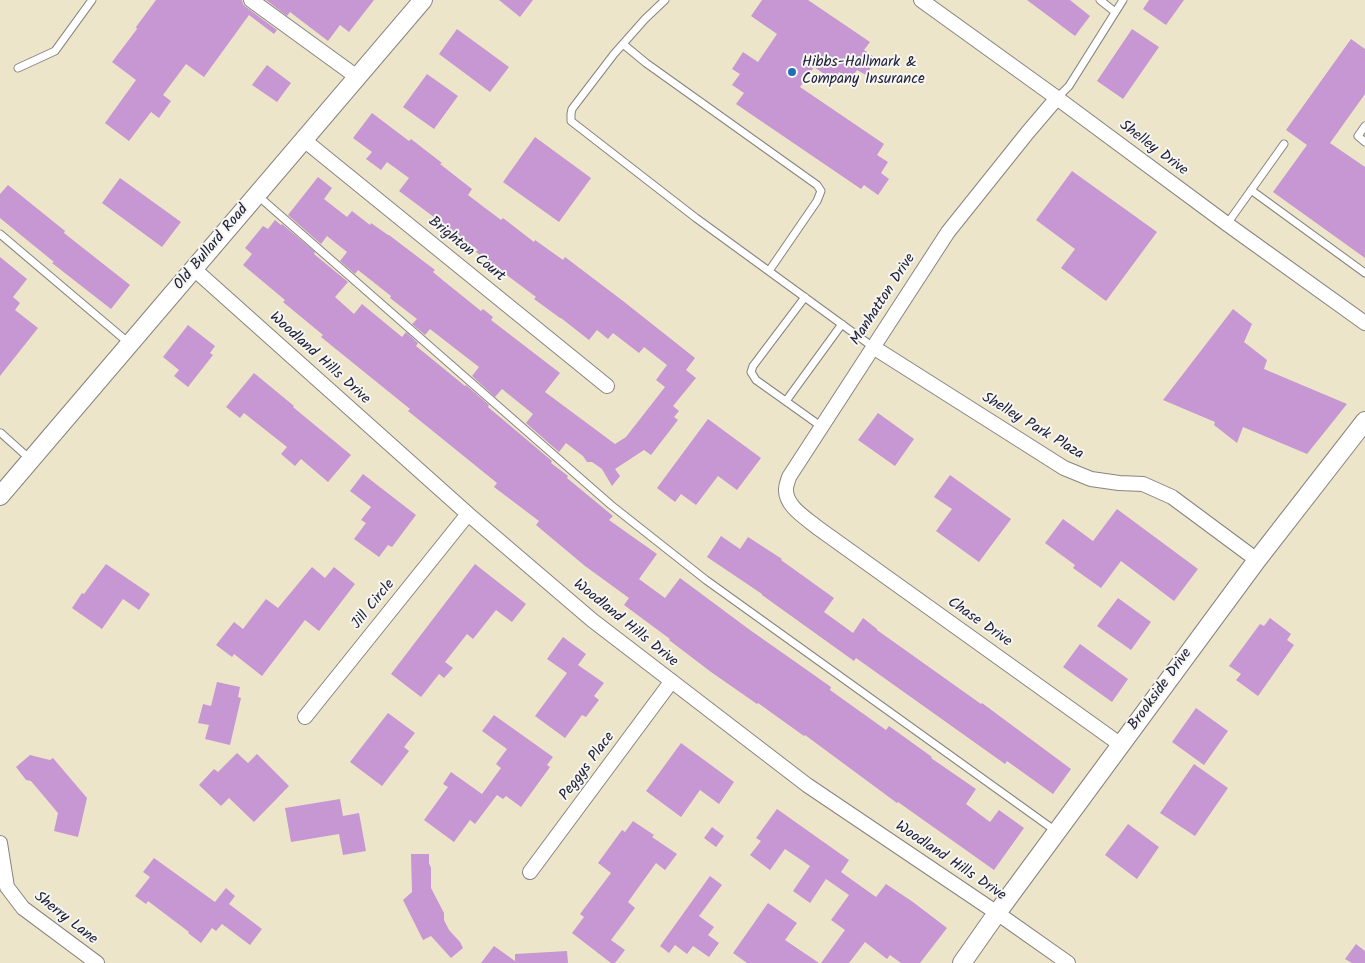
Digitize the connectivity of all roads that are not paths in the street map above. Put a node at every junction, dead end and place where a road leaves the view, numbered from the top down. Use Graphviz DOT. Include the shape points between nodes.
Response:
graph roads {
  1 [pos="92,0"];
  2 [pos="251,0"];
  3 [pos="423,0"];
  4 [pos="665,0"];
  5 [pos="921,0"];
  6 [pos="1100,0"];
  7 [pos="1122,0"];
  8 [pos="1115,12"];
  9 [pos="623,44"];
  10 [pos="18,68"];
  11 [pos="357,77"];
  12 [pos="1058,98"];
  13 [pos="1365,126"];
  14 [pos="304,140"];
  15 [pos="1365,142"];
  16 [pos="1284,144"];
  17 [pos="1251,190"];
  18 [pos="257,196"];
  19 [pos="1226,224"];
  20 [pos="0,234"];
  21 [pos="194,269"];
  22 [pos="769,271"];
  23 [pos="1365,273"];
  24 [pos="805,297"];
  25 [pos="1365,323"];
  26 [pos="842,324"];
  27 [pos="130,344"];
  28 [pos="873,347"];
  29 [pos="607,386"];
  30 [pos="786,402"];
  31 [pos="1365,421"];
  32 [pos="822,426"];
  33 [pos="1,434"];
  34 [pos="31,460"];
  35 [pos="0,496"];
  36 [pos="468,514"];
  37 [pos="818,528"];
  38 [pos="1257,560"];
  39 [pos="671,682"];
  40 [pos="305,717"];
  41 [pos="1121,745"];
  42 [pos="1057,832"];
  43 [pos="0,842"];
  44 [pos="530,872"];
  45 [pos="998,912"];
  46 [pos="97,963"];
  47 [pos="962,963"];
  48 [pos="1068,963"];
  1 -- 10 [label="lane" via="55,51"];
  2 -- 11 [label="street"];
  3 -- 11 [label="street, Old Bullard Road"];
  4 -- 9 [label="lane"];
  5 -- 12 [label="street, Shelley Drive"];
  6 -- 8 [label="lane"];
  7 -- 8 [label="lane"];
  8 -- 12 [label="lane" via="1069,86"];
  9 -- 22 [label="lane" via="821,191"];
  9 -- 22 [label="lane" via="572,109 571,121"];
  11 -- 14 [label="street, Old Bullard Road"];
  12 -- 19 [label="street, Shelley Drive"];
  12 -- 28 [label="street, Manhatton Drive" via="948,232"];
  13 -- 15 [label="lane" via="1358,136"];
  14 -- 18 [label="street, Old Bullard Road"];
  14 -- 29 [label="street, Brighton Court"];
  16 -- 17 [label="lane"];
  17 -- 19 [label="lane"];
  17 -- 23 [label="lane"];
  18 -- 21 [label="street, Old Bullard Road"];
  18 -- 42 [label="lane" via="611,505 706,580"];
  19 -- 25 [label="street, Shelley Drive"];
  20 -- 27 [label="lane"];
  21 -- 27 [label="street, Old Bullard Road"];
  21 -- 36 [label="street, Woodland Hills Drive"];
  22 -- 24 [label="lane"];
  24 -- 26 [label="lane"];
  24 -- 30 [label="lane" via="751,372 756,380"];
  26 -- 28 [label="lane"];
  26 -- 30 [label="lane"];
  27 -- 34 [label="street, Old Bullard Road"];
  28 -- 32 [label="street, Manhatton Drive"];
  28 -- 38 [label="street, Shelley Park Plaza" via="1064,468 1091,478 1143,484 1172,496"];
  30 -- 32 [label="lane"];
  31 -- 38 [label="street, Brookside Drive"];
  32 -- 37 [label="street, Manhatton Drive" via="789,477 786,488 794,508"];
  33 -- 34 [label="lane"];
  34 -- 35 [label="street, Old Bullard Road"];
  36 -- 39 [label="street, Woodland Hills Drive" via="592,620"];
  36 -- 40 [label="street, Jill Circle"];
  37 -- 41 [label="street, Chase Drive"];
  38 -- 41 [label="street, Brookside Drive"];
  39 -- 44 [label="street, Peggys Place"];
  39 -- 45 [label="street, Woodland Hills Drive" via="806,785"];
  41 -- 42 [label="street, Brookside Drive"];
  42 -- 45 [label="street, Brookside Drive"];
  43 -- 46 [label="street, Sherry Lane" via="7,887 23,908"];
  45 -- 47 [label="street, Brookside Drive"];
  45 -- 48 [label="street, Woodland Hills Drive"];
}
